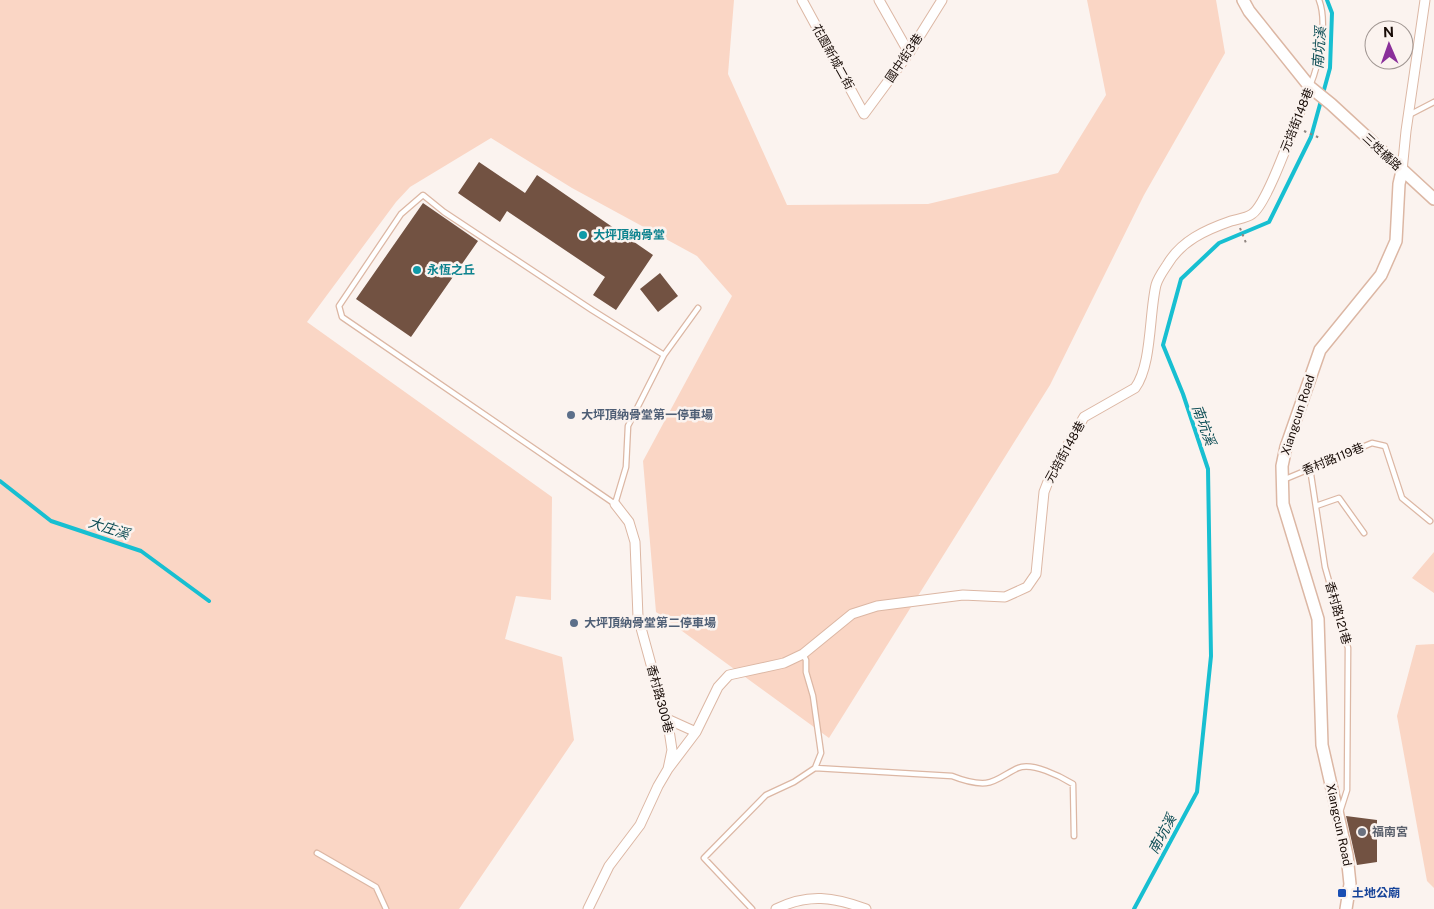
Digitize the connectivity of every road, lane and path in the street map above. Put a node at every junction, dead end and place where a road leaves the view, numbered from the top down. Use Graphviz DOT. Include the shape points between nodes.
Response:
graph roads {
  1 [pos="802,0"];
  2 [pos="878,0"];
  3 [pos="942,0"];
  4 [pos="1243,0"];
  5 [pos="1319,0"];
  6 [pos="1425,0"];
  7 [pos="909,53"];
  8 [pos="1310,87"];
  9 [pos="1434,102"];
  10 [pos="864,114"];
  11 [pos="1409,115"];
  12 [pos="1302,130"];
  13 [pos="1320,138"];
  14 [pos="1402,171"];
  15 [pos="1434,199"];
  16 [pos="1239,226"];
  17 [pos="1246,243"];
  18 [pos="698,308"];
  19 [pos="664,355"];
  20 [pos="1310,468"];
  21 [pos="1282,480"];
  22 [pos="615,504"];
  23 [pos="1316,506"];
  24 [pos="1430,521"];
  25 [pos="1364,533"];
  26 [pos="803,654"];
  27 [pos="665,718"];
  28 [pos="696,732"];
  29 [pos="815,768"];
  30 [pos="668,769"];
  31 [pos="1338,818"];
  32 [pos="1074,836"];
  33 [pos="317,852"];
  34 [pos="386,909"];
  35 [pos="588,909"];
  36 [pos="752,909"];
  37 [pos="776,909"];
  38 [pos="866,909"];
  39 [pos="1346,909"];
  1 -- 10 [label="street, 花園新城二街"];
  2 -- 7 [label="street"];
  3 -- 7 [label="street, 國中街3巷"];
  4 -- 8 [label="street"];
  5 -- 8 [label="lane, 元培街148巷" via="1323,35 1317,70"];
  6 -- 11 [label="street, Xiangcun Road"];
  7 -- 10 [label="street, 國中街3巷"];
  8 -- 14 [label="street, 三姓橋路"];
  8 -- 26 [label="street, 元培街148巷" via="1269,189 1253,214 1206,230 1181,246 1156,283 1146,365 1140,381 1135,388 1084,417 1051,474 1044,492 1036,574 1027,587 1004,597 963,595 877,606 852,614"];
  9 -- 11 [label="lane"];
  11 -- 14 [label="street, Xiangcun Road"];
  12 -- 13 [label="path"];
  14 -- 15 [label="street, 三姓橋路"];
  14 -- 21 [label="street, Xiangcun Road" via="1396,241 1381,275 1320,350 1286,447"];
  16 -- 17 [label="path"];
  18 -- 19 [label="lane"];
  19 -- 22 [label="lane" via="628,426 626,467"];
  19 -- 22 [label="lane" via="444,212 423,195 402,214 339,306 342,317"];
  20 -- 21 [label="lane, 香村路119巷"];
  20 -- 23 [label="lane, 香村路121巷"];
  20 -- 24 [label="lane, 香村路119巷" via="1372,443 1384,446 1402,498"];
  21 -- 31 [label="street, Xiangcun Road" via="1283,504 1318,619 1322,745"];
  22 -- 27 [label="street, 香村路300巷" via="629,522 635,542 638,617"];
  23 -- 25 [label="lane" via="1339,498"];
  23 -- 31 [label="lane, 香村路121巷" via="1325,567 1348,648 1347,790"];
  26 -- 28 [label="street, 元培街148巷" via="784,663 729,675 718,687"];
  26 -- 29 [label="lane" via="813,696 820,753"];
  27 -- 28 [label="street"];
  27 -- 30 [label="street, 香村路300巷" via="672,750"];
  28 -- 30 [label="street, 元培街148巷"];
  29 -- 32 [label="lane" via="952,776 987,784 1019,767 1041,768 1072,784"];
  29 -- 36 [label="lane" via="766,795 704,858"];
  30 -- 35 [label="street, 香村路300巷" via="640,825 609,866"];
  31 -- 39 [label="street, Xiangcun Road" via="1350,884"];
  33 -- 34 [label="lane" via="376,887"];
  37 -- 38 [label="street" via="811,897 842,900"];
}
